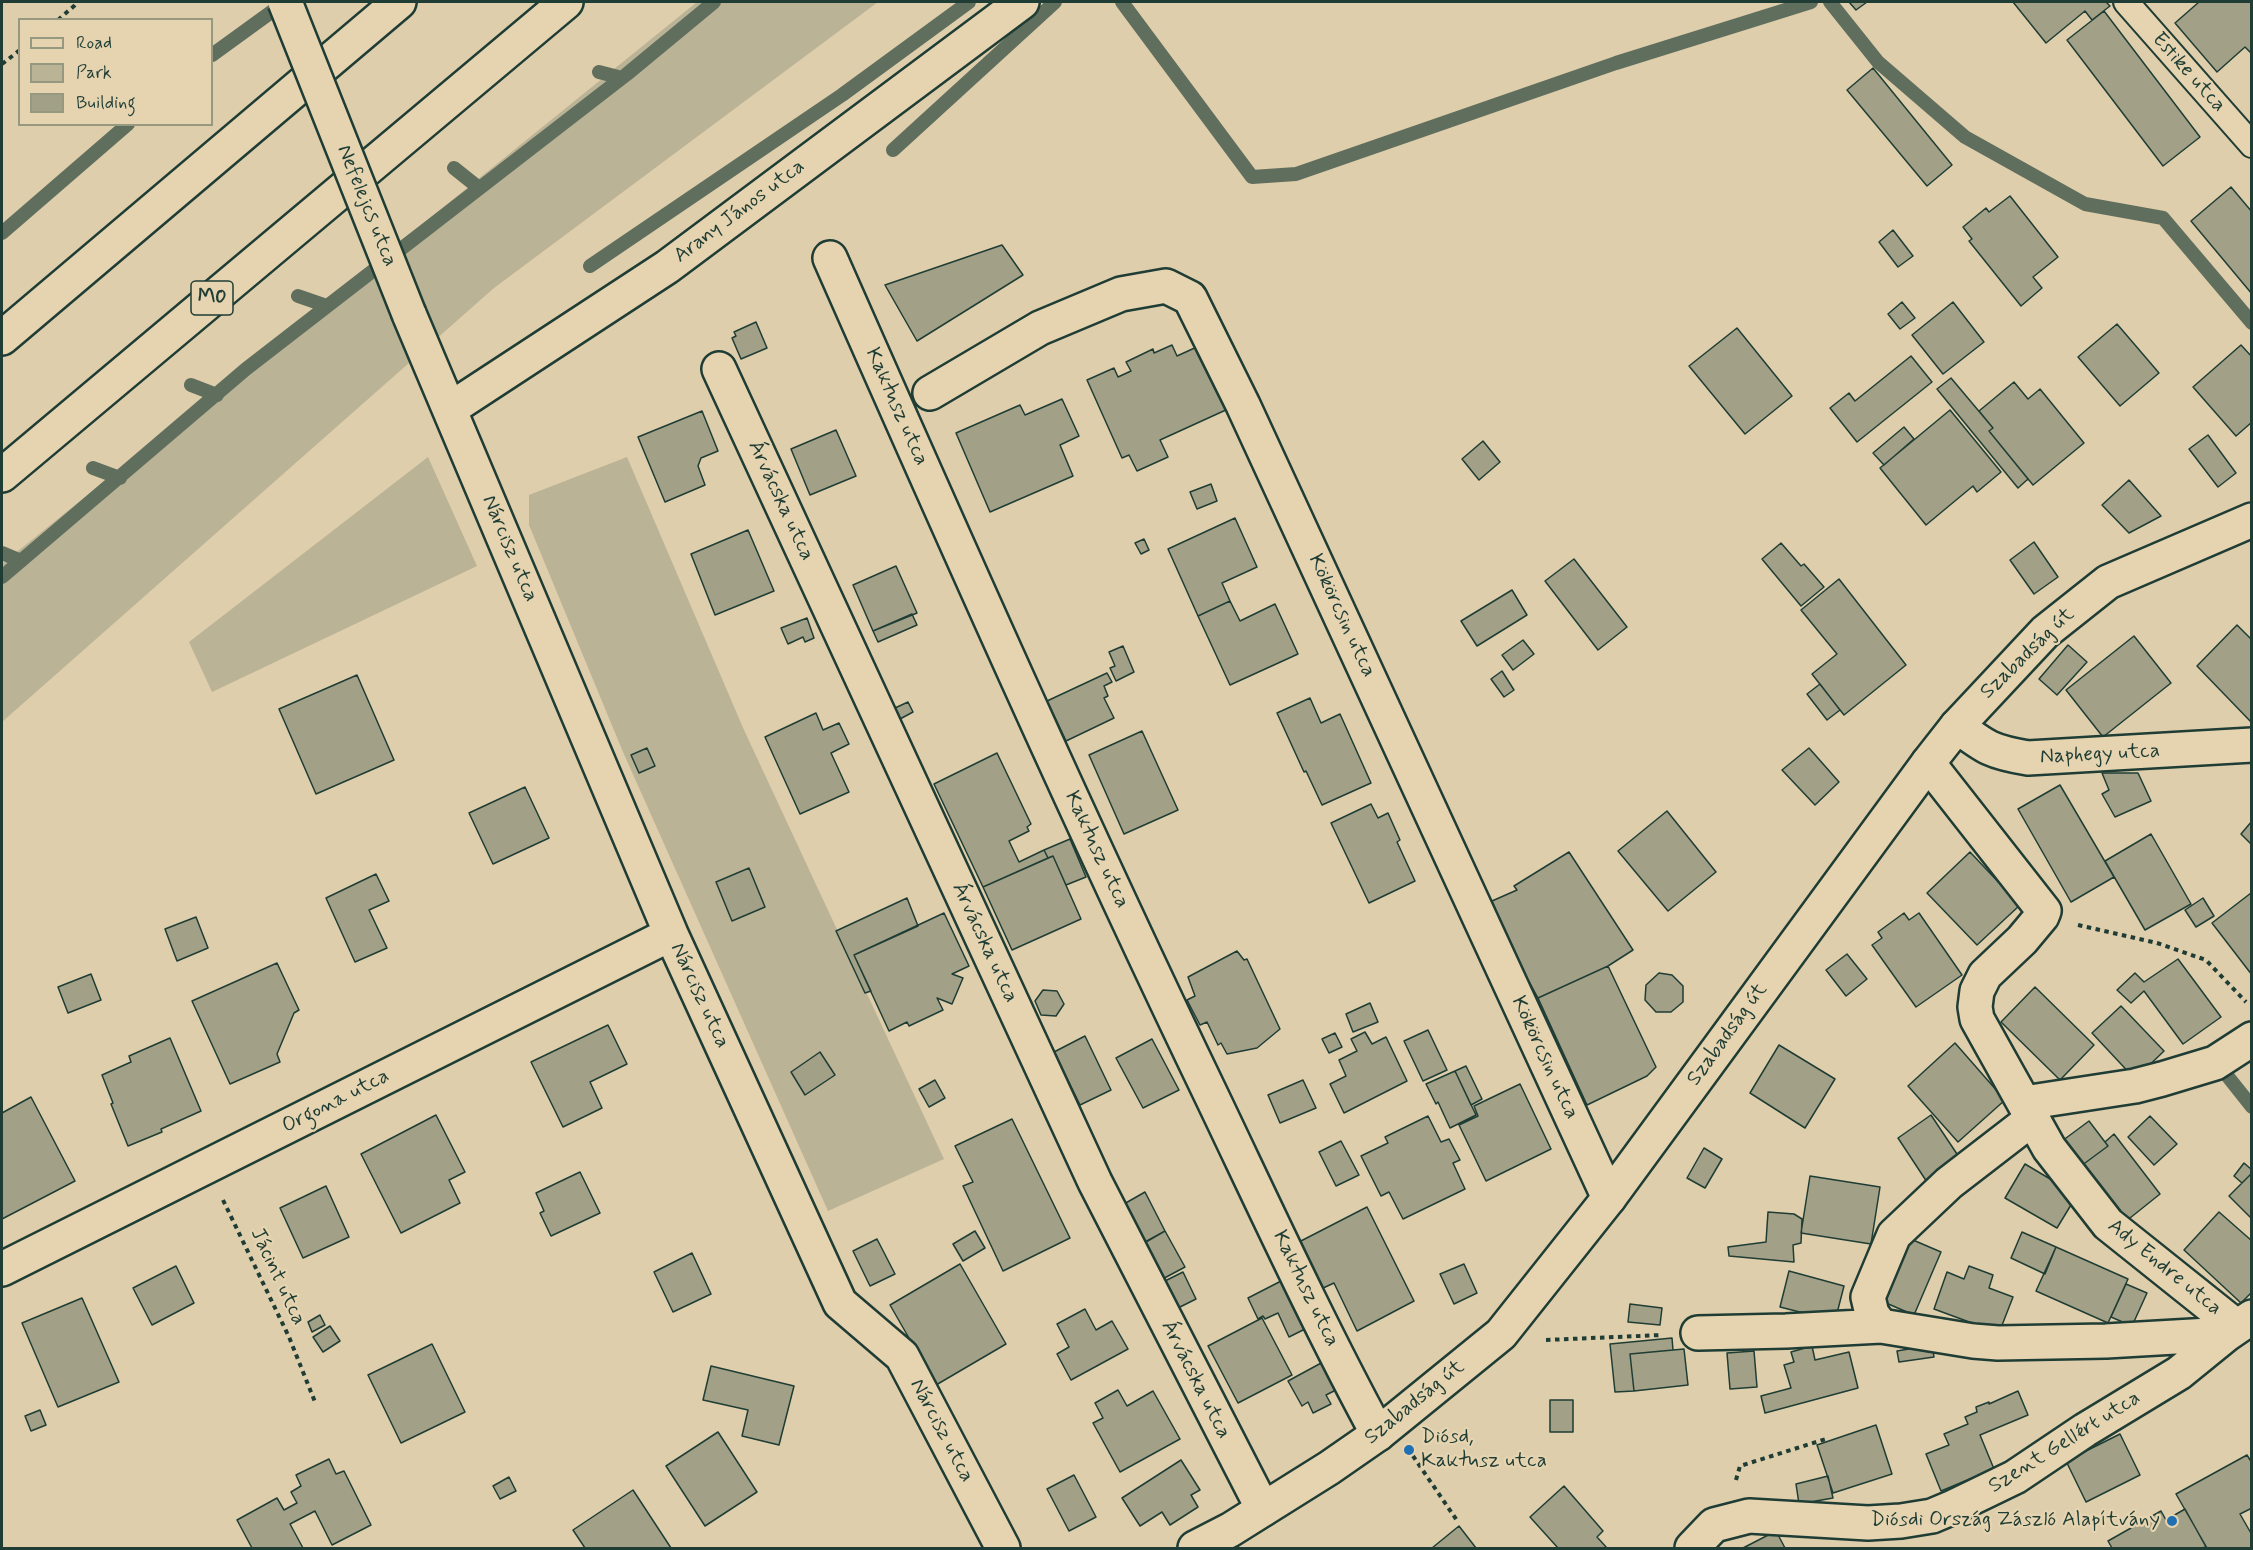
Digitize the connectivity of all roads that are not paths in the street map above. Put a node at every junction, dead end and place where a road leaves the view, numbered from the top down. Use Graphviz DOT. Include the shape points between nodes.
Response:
graph roads {
  1 [pos="285,2"];
  2 [pos="399,2"];
  3 [pos="566,2"];
  4 [pos="1022,2"];
  5 [pos="2126,2"];
  6 [pos="2252,145"];
  7 [pos="830,258"];
  8 [pos="2,338"];
  9 [pos="719,369"];
  10 [pos="930,393"];
  11 [pos="450,409"];
  12 [pos="2,475"];
  13 [pos="2252,520"];
  14 [pos="1957,726"];
  15 [pos="2252,745"];
  16 [pos="1928,763"];
  17 [pos="671,934"];
  18 [pos="2251,1023"];
  19 [pos="2028,1111"];
  20 [pos="1609,1198"];
  21 [pos="2,1269"];
  22 [pos="1881,1326"];
  23 [pos="2238,1326"];
  24 [pos="1698,1333"];
  25 [pos="1378,1434"];
  26 [pos="1263,1509"];
  27 [pos="1236,1539"];
  28 [pos="1003,1548"];
  29 [pos="1195,1548"];
  30 [pos="1692,1548"];
  1 -- 11 [label="main road, Nefelejcs utca, bridge"];
  2 -- 8 [label="main road"];
  3 -- 12 [label="main road, M0"];
  4 -- 11 [label="main road, Arany János utca" via="667,267"];
  5 -- 6 [label="lane, Estike utca"];
  7 -- 25 [label="main road, Kaktusz utca" via="1171,1011"];
  9 -- 26 [label="main road, Árvácska utca" via="1095,1182"];
  10 -- 20 [label="main road, Kökörcsin utca" via="1040,328 1121,294 1166,286 1190,298 1244,405"];
  11 -- 17 [label="main road, Nárcisz utca"];
  13 -- 14 [label="main road, Szabadság út" via="2108,582 2045,632"];
  14 -- 15 [label="main road, Naphegy utca" via="1984,747 2028,758"];
  14 -- 16 [label="main road, Szabadság út"];
  16 -- 19 [label="main road, Ady Endre utca" via="2044,911 2022,940 1985,975 1976,999 1977,1019"];
  16 -- 20 [label="main road, Szabadság út"];
  17 -- 21 [label="main road, Orgona utca"];
  17 -- 28 [label="main road, Nárcisz utca" via="840,1303 902,1356"];
  18 -- 19 [label="main road" via="2216,1063"];
  19 -- 22 [label="main road" via="1894,1235 1868,1297 1872,1314"];
  19 -- 23 [label="main road, Ady Endre utca" via="2049,1148 2108,1224"];
  20 -- 25 [label="main road, Szabadság út" via="1501,1334"];
  22 -- 23 [label="main road" via="1998,1343 2106,1341"];
  22 -- 24 [label="main road"];
  23 -- 30 [label="main road, Szent Gellért utca" via="2179,1373 2014,1477 1932,1516 1868,1523 1749,1516 1713,1526"];
  25 -- 26 [label="main road, Szabadság út"];
  26 -- 27 [label="main road, Szabadság út"];
  27 -- 29 [label="main road, Szabadság út"];
}
